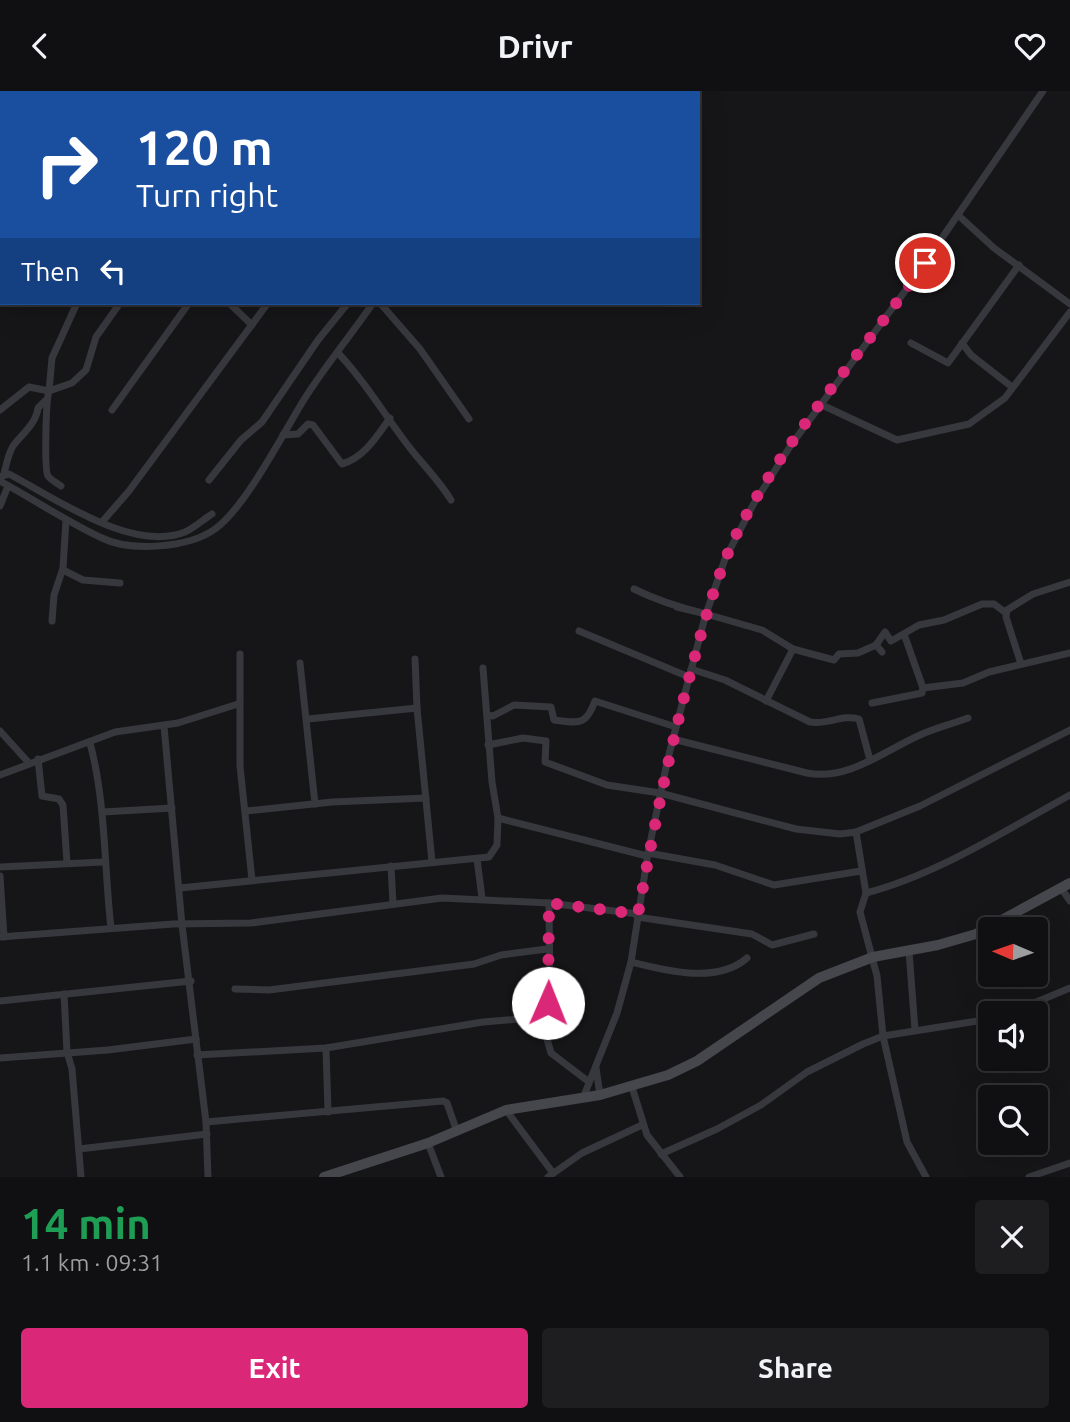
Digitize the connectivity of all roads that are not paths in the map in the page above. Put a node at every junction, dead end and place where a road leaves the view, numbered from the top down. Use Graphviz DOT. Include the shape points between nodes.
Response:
graph roads {
  1 [pos="1043,91"];
  2 [pos="958,215"];
  3 [pos="1019,265"];
  4 [pos="1070,304"];
  5 [pos="76,305"];
  6 [pos="119,305"];
  7 [pos="188,305"];
  8 [pos="231,305"];
  9 [pos="267,305"];
  10 [pos="346,305"];
  11 [pos="372,305"];
  12 [pos="382,305"];
  13 [pos="1070,312"];
  14 [pos="252,325"];
  15 [pos="911,343"];
  16 [pos="962,343"];
  17 [pos="338,353"];
  18 [pos="1012,387"];
  19 [pos="48,391"];
  20 [pos="45,401"];
  21 [pos="822,405"];
  22 [pos="0,410"];
  23 [pos="112,410"];
  24 [pos="390,418"];
  25 [pos="469,419"];
  26 [pos="283,435"];
  27 [pos="1,479"];
  28 [pos="209,480"];
  29 [pos="8,486"];
  30 [pos="61,486"];
  31 [pos="451,500"];
  32 [pos="0,506"];
  33 [pos="212,514"];
  34 [pos="66,520"];
  35 [pos="102,522"];
  36 [pos="63,570"];
  37 [pos="1070,582"];
  38 [pos="120,583"];
  39 [pos="634,589"];
  40 [pos="1006,613"];
  41 [pos="706,614"];
  42 [pos="52,621"];
  43 [pos="579,631"];
  44 [pos="904,634"];
  45 [pos="876,645"];
  46 [pos="793,649"];
  47 [pos="881,652"];
  48 [pos="1070,653"];
  49 [pos="240,654"];
  50 [pos="415,659"];
  51 [pos="300,663"];
  52 [pos="1021,664"];
  53 [pos="483,668"];
  54 [pos="690,673"];
  55 [pos="922,688"];
  56 [pos="766,701"];
  57 [pos="872,703"];
  58 [pos="238,704"];
  59 [pos="417,708"];
  60 [pos="487,715"];
  61 [pos="968,718"];
  62 [pos="308,719"];
  63 [pos="164,726"];
  64 [pos="676,727"];
  65 [pos="0,730"];
  66 [pos="1070,730"];
  67 [pos="673,739"];
  68 [pos="90,743"];
  69 [pos="488,745"];
  70 [pos="38,759"];
  71 [pos="870,760"];
  72 [pos="29,763"];
  73 [pos="0,775"];
  74 [pos="660,793"];
  75 [pos="1070,795"];
  76 [pos="426,798"];
  77 [pos="315,804"];
  78 [pos="172,808"];
  79 [pos="246,811"];
  80 [pos="103,812"];
  81 [pos="498,818"];
  82 [pos="856,832"];
  83 [pos="647,854"];
  84 [pos="477,859"];
  85 [pos="103,862"];
  86 [pos="432,862"];
  87 [pos="67,863"];
  88 [pos="391,866"];
  89 [pos="0,867"];
  90 [pos="861,871"];
  91 [pos="0,876"];
  92 [pos="253,880"];
  93 [pos="1066,885"];
  94 [pos="180,888"];
  95 [pos="866,893"];
  96 [pos="482,898"];
  97 [pos="1070,901"];
  98 [pos="549,903"];
  99 [pos="393,904"];
  100 [pos="638,916"];
  101 [pos="182,925"];
  102 [pos="111,928"];
  103 [pos="814,934"];
  104 [pos="2,937"];
  105 [pos="547,949"];
  106 [pos="909,951"];
  107 [pos="873,957"];
  108 [pos="747,958"];
  109 [pos="631,962"];
  110 [pos="191,981"];
  111 [pos="1070,988"];
  112 [pos="235,989"];
  113 [pos="64,994"];
  114 [pos="0,1001"];
  115 [pos="1039,1001"];
  116 [pos="544,1017"];
  117 [pos="978,1021"];
  118 [pos="915,1030"];
  119 [pos="883,1036"];
  120 [pos="196,1039"];
  121 [pos="326,1048"];
  122 [pos="67,1052"];
  123 [pos="197,1055"];
  124 [pos="0,1058"];
  125 [pos="596,1068"];
  126 [pos="589,1083"];
  127 [pos="632,1087"];
  128 [pos="600,1095"];
  129 [pos="583,1098"];
  130 [pos="506,1110"];
  131 [pos="328,1112"];
  132 [pos="206,1122"];
  133 [pos="642,1125"];
  134 [pos="456,1129"];
  135 [pos="207,1134"];
  136 [pos="428,1143"];
  137 [pos="79,1149"];
  138 [pos="661,1154"];
  139 [pos="1070,1163"];
  140 [pos="551,1175"];
  141 [pos="81,1177"];
  142 [pos="208,1177"];
  143 [pos="324,1177"];
  144 [pos="441,1177"];
  145 [pos="680,1177"];
  146 [pos="926,1177"];
  147 [pos="1029,1177"];
  1 -- 2 [label="street"];
  2 -- 3 [label="street"];
  2 -- 21 [label="street"];
  3 -- 4 [label="street"];
  3 -- 16 [label="street"];
  5 -- 19 [label="street" via="52,358"];
  6 -- 19 [label="street" via="96,337 86,370 72,383"];
  7 -- 23 [label="street"];
  8 -- 14 [label="street"];
  9 -- 14 [label="street"];
  10 -- 28 [label="street" via="262,422"];
  11 -- 17 [label="street"];
  12 -- 25 [label="street" via="420,349"];
  13 -- 18 [label="street"];
  14 -- 35 [label="street"];
  15 -- 16 [label="street" via="947,363"];
  16 -- 18 [label="street"];
  17 -- 24 [label="street"];
  17 -- 26 [label="street"];
  18 -- 21 [label="street" via="1004,399 969,424 905,441"];
  19 -- 20 [label="street"];
  19 -- 22 [label="street" via="29,387"];
  20 -- 27 [label="street" via="13,447"];
  20 -- 30 [label="street" via="48,453 44,465 48,476"];
  21 -- 41 [label="street" via="768,479 740,529"];
  24 -- 26 [label="street" via="364,452 342,464 313,425 298,434"];
  24 -- 31 [label="street"];
  26 -- 34 [label="street" via="225,521 196,539 154,547 127,544 103,539"];
  27 -- 29 [label="street"];
  27 -- 35 [label="street"];
  29 -- 32 [label="street"];
  29 -- 34 [label="street"];
  33 -- 35 [label="street" via="184,532 156,536"];
  34 -- 36 [label="street"];
  36 -- 38 [label="street" via="83,580"];
  36 -- 42 [label="street" via="54,595"];
  37 -- 40 [label="street" via="1033,594"];
  39 -- 41 [label="street"];
  40 -- 44 [label="street" via="995,604 982,604"];
  40 -- 52 [label="street"];
  41 -- 46 [label="street" via="762,630"];
  41 -- 54 [label="street"];
  43 -- 54 [label="street"];
  44 -- 45 [label="street" via="891,641 886,632"];
  44 -- 55 [label="street"];
  45 -- 46 [label="street" via="858,653 839,654 834,660"];
  45 -- 47 [label="street"];
  46 -- 56 [label="street"];
  48 -- 52 [label="street"];
  49 -- 58 [label="street"];
  50 -- 59 [label="street"];
  51 -- 62 [label="street"];
  52 -- 55 [label="street" via="963,683"];
  53 -- 60 [label="street"];
  54 -- 56 [label="street" via="724,680"];
  54 -- 64 [label="street"];
  55 -- 57 [label="street" via="922,693"];
  56 -- 71 [label="street" via="810,722 859,719"];
  58 -- 63 [label="street"];
  58 -- 79 [label="street"];
  59 -- 62 [label="street"];
  59 -- 76 [label="street"];
  60 -- 64 [label="street" via="514,705 551,707 554,720 584,721 595,701"];
  60 -- 69 [label="street"];
  61 -- 71 [label="street"];
  62 -- 77 [label="street"];
  63 -- 68 [label="street" via="114,731"];
  63 -- 78 [label="street"];
  64 -- 67 [label="street"];
  65 -- 72 [label="street"];
  66 -- 82 [label="street" via="949,792"];
  67 -- 71 [label="street" via="818,775 837,774"];
  67 -- 74 [label="street"];
  68 -- 70 [label="street"];
  68 -- 80 [label="street"];
  69 -- 74 [label="street" via="523,738 546,741 545,762 598,782"];
  69 -- 81 [label="street"];
  70 -- 72 [label="street"];
  70 -- 87 [label="street" via="42,796 59,799 63,805"];
  72 -- 73 [label="street"];
  74 -- 82 [label="street" via="796,829"];
  74 -- 83 [label="street"];
  75 -- 95 [label="street" via="946,861 898,884"];
  76 -- 77 [label="street"];
  76 -- 86 [label="street"];
  77 -- 79 [label="street"];
  78 -- 80 [label="street"];
  78 -- 94 [label="street"];
  79 -- 92 [label="street"];
  80 -- 85 [label="street"];
  81 -- 83 [label="street"];
  81 -- 84 [label="street" via="496,850"];
  82 -- 90 [label="street"];
  83 -- 90 [label="street" via="716,865 774,885"];
  83 -- 100 [label="street"];
  84 -- 86 [label="street"];
  84 -- 96 [label="street"];
  85 -- 87 [label="street"];
  85 -- 102 [label="street"];
  86 -- 88 [label="street"];
  87 -- 89 [label="street"];
  88 -- 92 [label="street"];
  88 -- 99 [label="street"];
  90 -- 95 [label="street"];
  91 -- 104 [label="street"];
  92 -- 94 [label="street"];
  93 -- 97 [label="street"];
  93 -- 106 [label="street" via="976,934"];
  94 -- 101 [label="street"];
  95 -- 107 [label="street" via="860,912"];
  96 -- 98 [label="street"];
  96 -- 99 [label="street"];
  98 -- 100 [label="street"];
  98 -- 105 [label="street"];
  99 -- 101 [label="street" via="251,923"];
  100 -- 103 [label="street" via="747,933 772,945"];
  100 -- 109 [label="street"];
  101 -- 102 [label="street"];
  101 -- 110 [label="street"];
  102 -- 104 [label="street"];
  105 -- 112 [label="street" via="474,964 269,990"];
  105 -- 116 [label="street" via="550,991"];
  106 -- 107 [label="street"];
  106 -- 118 [label="street"];
  107 -- 119 [label="street"];
  107 -- 127 [label="street" via="805,985 697,1061"];
  108 -- 109 [label="street" via="737,967 712,972 668,971"];
  109 -- 125 [label="street"];
  110 -- 113 [label="street"];
  110 -- 120 [label="street"];
  111 -- 115 [label="street"];
  113 -- 114 [label="street"];
  113 -- 122 [label="street"];
  116 -- 121 [label="street" via="483,1022"];
  116 -- 126 [label="street" via="550,1051"];
  117 -- 118 [label="street"];
  118 -- 119 [label="street"];
  119 -- 138 [label="street" via="807,1072 717,1129"];
  119 -- 146 [label="street" via="907,1142"];
  120 -- 122 [label="street"];
  120 -- 123 [label="street"];
  121 -- 123 [label="street"];
  121 -- 131 [label="street"];
  122 -- 124 [label="street"];
  122 -- 137 [label="street"];
  123 -- 132 [label="street"];
  125 -- 126 [label="street"];
  125 -- 128 [label="street"];
  126 -- 129 [label="street"];
  127 -- 128 [label="street"];
  127 -- 133 [label="street"];
  128 -- 129 [label="street"];
  129 -- 130 [label="street"];
  130 -- 134 [label="street"];
  130 -- 140 [label="street"];
  131 -- 132 [label="street"];
  131 -- 134 [label="street" via="445,1102"];
  132 -- 135 [label="street"];
  133 -- 138 [label="street"];
  133 -- 140 [label="street" via="582,1153"];
  134 -- 136 [label="street"];
  135 -- 137 [label="street"];
  135 -- 142 [label="street"];
  136 -- 143 [label="street"];
  136 -- 144 [label="street"];
  137 -- 141 [label="street"];
  138 -- 145 [label="street"];
  139 -- 147 [label="street"];
}
